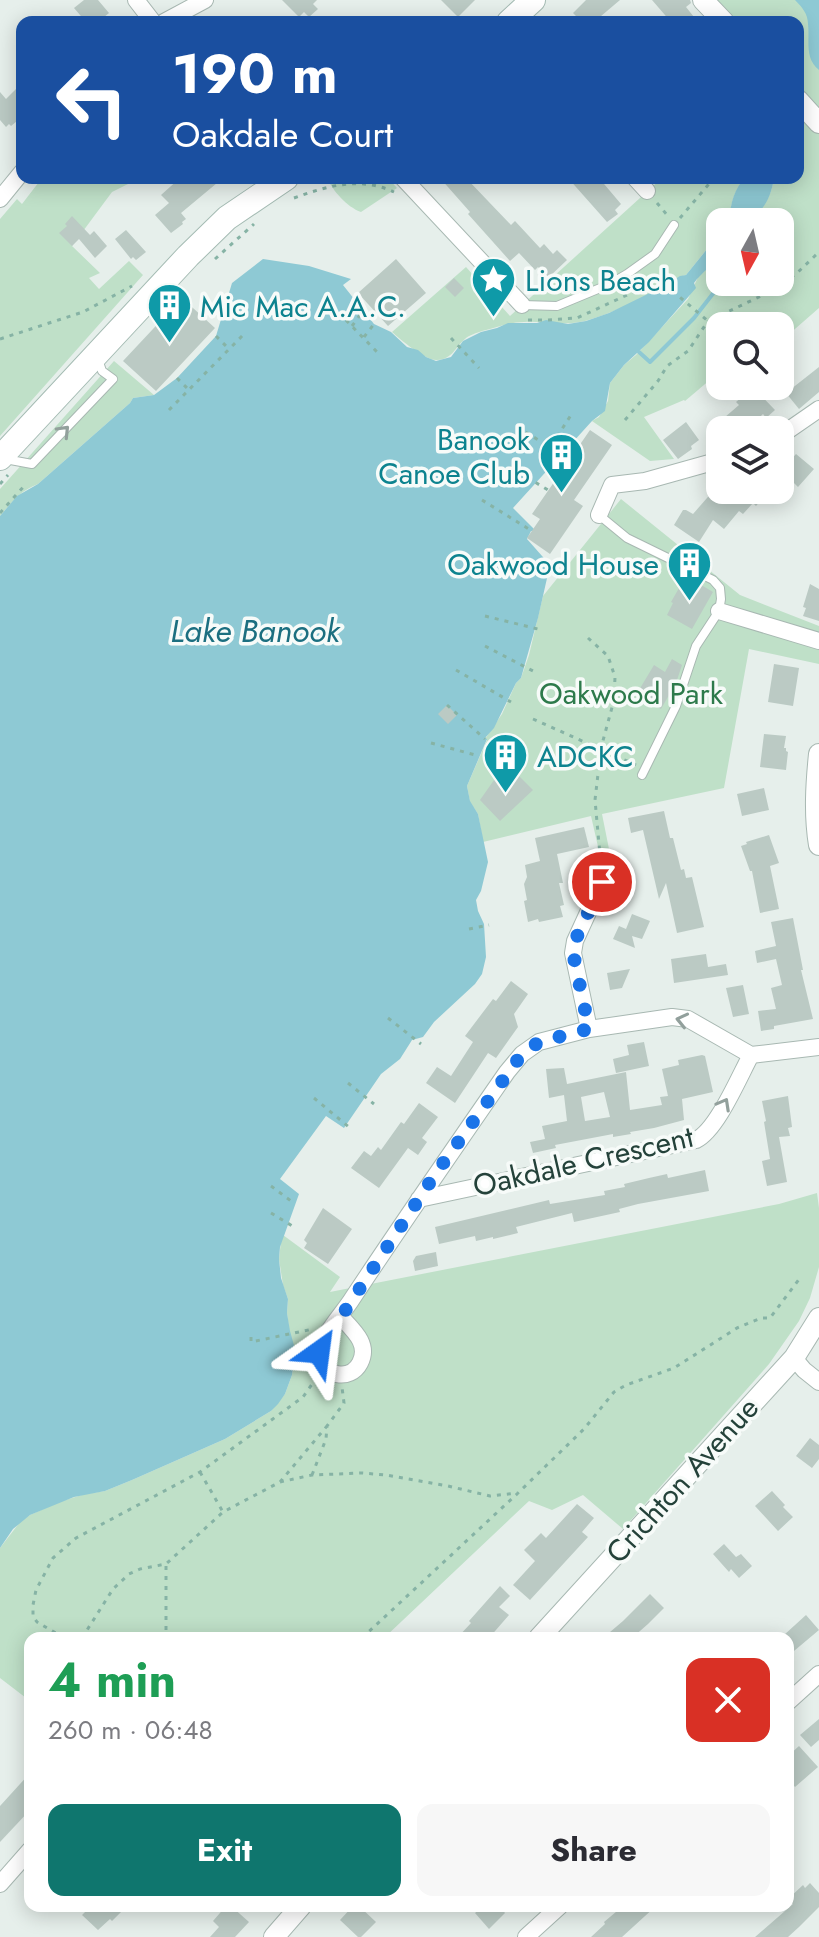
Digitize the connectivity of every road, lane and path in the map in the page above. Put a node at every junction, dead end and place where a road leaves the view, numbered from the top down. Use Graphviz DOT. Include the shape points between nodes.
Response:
graph roads {
  1 [pos="136,0"];
  2 [pos="205,0"];
  3 [pos="533,0"];
  4 [pos="703,0"];
  5 [pos="148,16"];
  6 [pos="175,16"];
  7 [pos="516,16"];
  8 [pos="718,16"];
  9 [pos="804,107"];
  10 [pos="819,123"];
  11 [pos="339,184"];
  12 [pos="367,184"];
  13 [pos="641,184"];
  14 [pos="709,184"];
  15 [pos="402,186"];
  16 [pos="290,188"];
  17 [pos="647,191"];
  18 [pos="260,220"];
  19 [pos="674,225"];
  20 [pos="819,252"];
  21 [pos="212,262"];
  22 [pos="138,283"];
  23 [pos="363,311"];
  24 [pos="523,312"];
  25 [pos="725,312"];
  26 [pos="339,313"];
  27 [pos="706,319"];
  28 [pos="706,322"];
  29 [pos="374,324"];
  30 [pos="352,326"];
  31 [pos="244,334"];
  32 [pos="216,336"];
  33 [pos="363,338"];
  34 [pos="451,338"];
  35 [pos="0,339"];
  36 [pos="229,349"];
  37 [pos="378,353"];
  38 [pos="479,368"];
  39 [pos="177,378"];
  40 [pos="189,390"];
  41 [pos="819,409"];
  42 [pos="169,410"];
  43 [pos="571,415"];
  44 [pos="625,420"];
  45 [pos="794,426"];
  46 [pos="517,427"];
  47 [pos="550,447"];
  48 [pos="7,459"];
  49 [pos="706,464"];
  50 [pos="510,467"];
  51 [pos="560,473"];
  52 [pos="0,484"];
  53 [pos="25,485"];
  54 [pos="548,490"];
  55 [pos="482,500"];
  56 [pos="0,513"];
  57 [pos="599,515"];
  58 [pos="532,531"];
  59 [pos="719,611"];
  60 [pos="485,616"];
  61 [pos="542,630"];
  62 [pos="588,638"];
  63 [pos="819,641"];
  64 [pos="485,646"];
  65 [pos="456,670"];
  66 [pos="533,671"];
  67 [pos="511,702"];
  68 [pos="447,705"];
  69 [pos="533,719"];
  70 [pos="485,739"];
  71 [pos="431,743"];
  72 [pos="601,748"];
  73 [pos="819,754"];
  74 [pos="479,756"];
  75 [pos="644,772"];
  76 [pos="819,845"];
  77 [pos="602,882"];
  78 [pos="489,925"];
  79 [pos="469,929"];
  80 [pos="388,1018"];
  81 [pos="589,1029"];
  82 [pos="421,1044"];
  83 [pos="819,1047"];
  84 [pos="751,1055"];
  85 [pos="348,1083"];
  86 [pos="314,1098"];
  87 [pos="374,1104"];
  88 [pos="350,1128"];
  89 [pos="271,1186"];
  90 [pos="419,1199"];
  91 [pos="295,1204"];
  92 [pos="271,1213"];
  93 [pos="294,1227"];
  94 [pos="800,1278"];
  95 [pos="341,1317"];
  96 [pos="819,1318"];
  97 [pos="299,1332"];
  98 [pos="251,1337"];
  99 [pos="794,1358"];
  100 [pos="334,1373"];
  101 [pos="819,1382"];
  102 [pos="327,1426"];
  103 [pos="200,1472"];
  104 [pos="312,1475"];
  105 [pos="280,1482"];
  106 [pos="518,1493"];
  107 [pos="223,1512"];
  108 [pos="166,1564"];
  109 [pos="53,1632"];
  110 [pos="86,1632"];
  111 [pos="166,1632"];
  112 [pos="368,1632"];
  113 [pos="544,1632"];
  114 [pos="819,1674"];
  115 [pos="794,1697"];
  116 [pos="24,1857"];
  117 [pos="0,1884"];
  118 [pos="289,1912"];
  119 [pos="553,1912"];
  120 [pos="274,1937"];
  121 [pos="526,1937"];
  1 -- 5 [label="street"];
  2 -- 6 [label="street"];
  3 -- 7 [label="main road"];
  4 -- 8 [label="street"];
  9 -- 10 [label="street"];
  11 -- 16 [label="path"];
  12 -- 15 [label="path"];
  13 -- 17 [label="street"];
  14 -- 19 [label="path"];
  15 -- 24 [label="street"];
  16 -- 48 [label="main road" via="227,218 96,355"];
  17 -- 19 [label="path"];
  18 -- 21 [label="path"];
  19 -- 24 [label="lane" via="655,254 610,284 557,306"];
  20 -- 25 [label="path" via="796,274"];
  22 -- 35 [label="path" via="83,312"];
  23 -- 30 [label="path"];
  24 -- 27 [label="path" via="547,320 577,318 656,277"];
  26 -- 30 [label="path"];
  28 -- 44 [label="path" via="688,351 667,366"];
  29 -- 33 [label="path"];
  30 -- 33 [label="path"];
  31 -- 36 [label="path"];
  32 -- 36 [label="path"];
  33 -- 37 [label="path"];
  34 -- 38 [label="path"];
  36 -- 40 [label="path"];
  39 -- 40 [label="path"];
  40 -- 42 [label="path"];
  41 -- 45 [label="street"];
  43 -- 47 [label="path"];
  46 -- 47 [label="path"];
  47 -- 51 [label="path" via="542,460"];
  48 -- 52 [label="path"];
  49 -- 57 [label="street" via="612,485"];
  50 -- 54 [label="path"];
  53 -- 56 [label="path"];
  55 -- 58 [label="path"];
  57 -- 59 [label="lane" via="627,538 713,580 720,588"];
  59 -- 63 [label="street"];
  59 -- 75 [label="lane" via="696,646 676,706"];
  60 -- 61 [label="path"];
  62 -- 72 [label="path" via="608,656 615,677"];
  64 -- 66 [label="path"];
  65 -- 67 [label="path"];
  68 -- 70 [label="path"];
  69 -- 72 [label="path"];
  71 -- 74 [label="path"];
  72 -- 75 [label="path"];
  72 -- 77 [label="path" via="595,800"];
  73 -- 76 [label="street"];
  77 -- 81 [label="street" via="573,953"];
  78 -- 79 [label="path"];
  80 -- 82 [label="path"];
  84 -- 81 [label="street, Oakdale Crescent, one-way" via="682,1017"];
  81 -- 90 [label="street, Oakdale Crescent" via="539,1042 522,1054"];
  83 -- 84 [label="street"];
  90 -- 84 [label="street, Oakdale Crescent, one-way" via="696,1140 712,1127"];
  85 -- 87 [label="path"];
  86 -- 88 [label="path"];
  89 -- 91 [label="path"];
  90 -- 95 [label="street, Oakdale Crescent"];
  92 -- 93 [label="path"];
  94 -- 106 [label="path" via="770,1318 737,1328 674,1368 614,1392"];
  95 -- 100 [label="street, Oakdale Crescent" via="320,1346 319,1356"];
  95 -- 100 [label="street" via="361,1340 363,1354 349,1374"];
  96 -- 99 [label="street, Crichton Avenue"];
  97 -- 98 [label="path" via="251,1342"];
  99 -- 101 [label="street"];
  99 -- 113 [label="street, Crichton Avenue"];
  100 -- 102 [label="path" via="344,1403"];
  100 -- 103 [label="path" via="317,1377 303,1397"];
  102 -- 104 [label="path"];
  102 -- 105 [label="path"];
  103 -- 107 [label="path"];
  103 -- 109 [label="path" via="76,1538 53,1558 36,1590 33,1616"];
  104 -- 105 [label="path"];
  104 -- 106 [label="path" via="386,1475 490,1496"];
  105 -- 107 [label="path"];
  106 -- 112 [label="path"];
  107 -- 108 [label="path"];
  108 -- 110 [label="path" via="129,1574"];
  108 -- 111 [label="path"];
  114 -- 115 [label="street"];
  116 -- 117 [label="street"];
  118 -- 120 [label="street"];
  119 -- 121 [label="street"];
}
